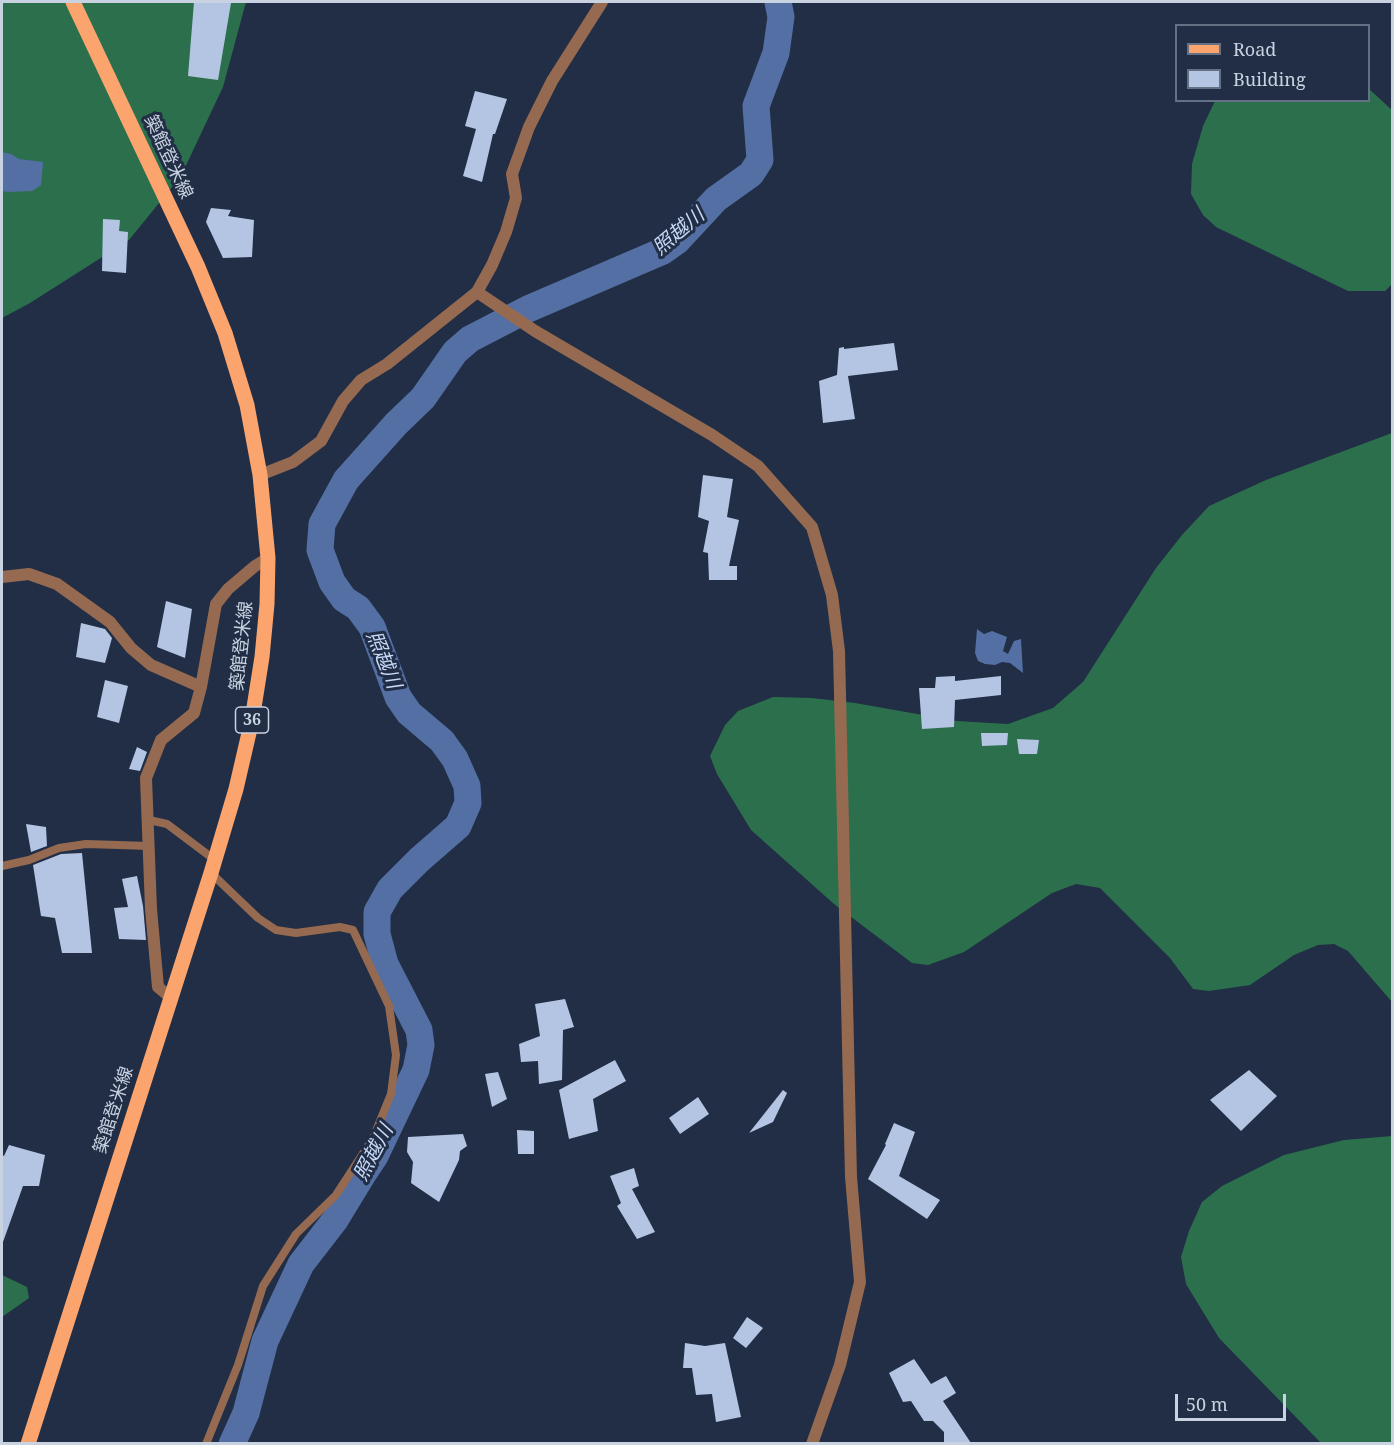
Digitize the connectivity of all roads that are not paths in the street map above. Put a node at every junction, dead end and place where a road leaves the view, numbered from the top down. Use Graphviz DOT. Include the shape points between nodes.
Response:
graph roads {
  1 [pos="73,2"];
  2 [pos="603,2"];
  3 [pos="477,292"];
  4 [pos="260,475"];
  5 [pos="268,558"];
  6 [pos="2,577"];
  7 [pos="201,687"];
  8 [pos="149,820"];
  9 [pos="150,846"];
  10 [pos="2,866"];
  11 [pos="213,866"];
  12 [pos="170,997"];
  13 [pos="28,1443"];
  14 [pos="206,1443"];
  15 [pos="812,1443"];
  1 -- 4 [label="main road, 築館登米線 / 36" via="198,267 225,333 247,405"];
  2 -- 3 [label="street" via="552,81 529,127 512,174 516,198 506,232"];
  3 -- 4 [label="street" via="361,380 343,401 321,441 293,462"];
  3 -- 15 [label="street" via="758,466 812,527 832,595 839,651 851,1176 860,1282 840,1365"];
  4 -- 5 [label="main road, 築館登米線 / 36"];
  5 -- 7 [label="street" via="228,589 216,604"];
  5 -- 11 [label="main road, 築館登米線 / 36" via="262,657 252,720"];
  6 -- 7 [label="street" via="29,574 57,584 110,622 151,665"];
  7 -- 8 [label="street" via="194,713 161,740 153,756 146,778"];
  8 -- 9 [label="street"];
  8 -- 11 [label="lane" via="167,824"];
  9 -- 10 [label="lane" via="86,844"];
  9 -- 12 [label="street" via="158,987"];
  11 -- 12 [label="main road, 築館登米線 / 36"];
  11 -- 14 [label="lane" via="258,918 276,930 353,930 389,1006 396,1055 391,1094 373,1138 336,1195 296,1234 263,1286 238,1365"];
  12 -- 13 [label="main road, 築館登米線 / 36"];
}
